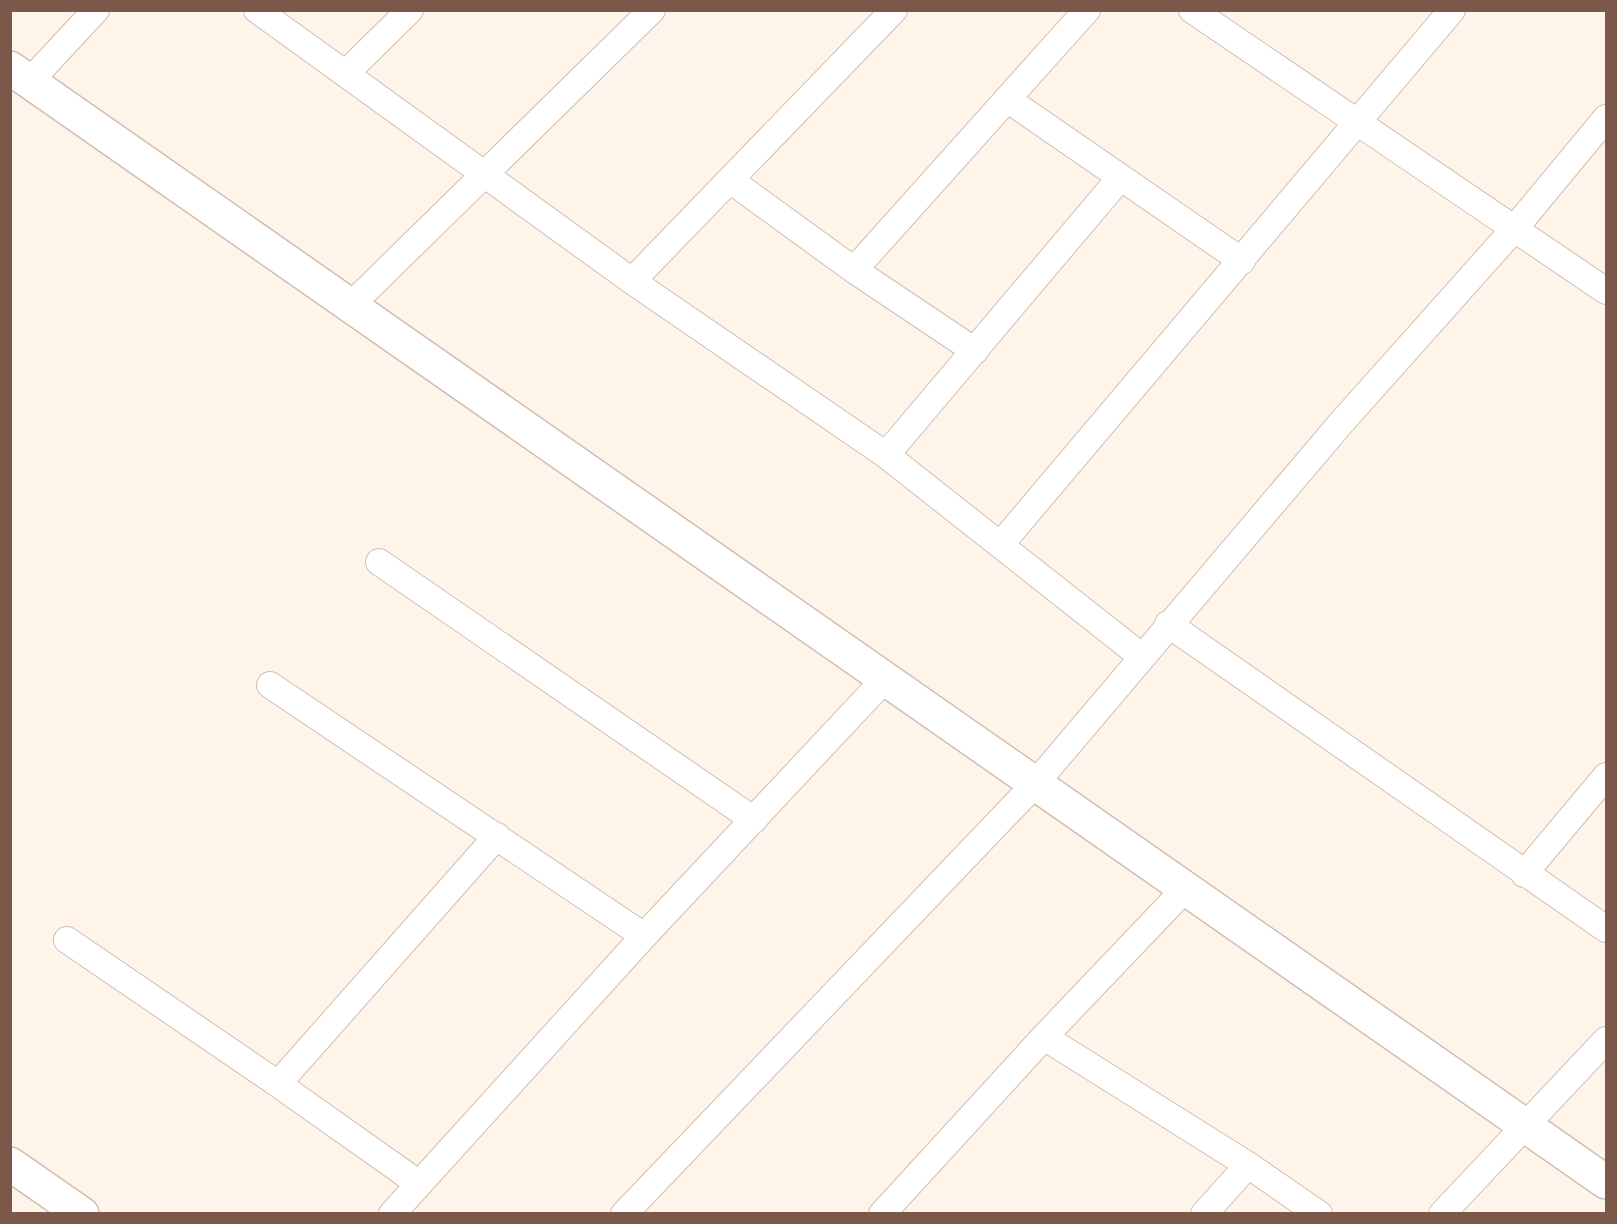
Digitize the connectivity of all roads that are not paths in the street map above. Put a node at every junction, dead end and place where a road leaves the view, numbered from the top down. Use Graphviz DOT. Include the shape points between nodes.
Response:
graph roads {
  1 [pos="96,10"];
  2 [pos="257,10"];
  3 [pos="410,10"];
  4 [pos="652,10"];
  5 [pos="1087,10"];
  6 [pos="1192,10"];
  7 [pos="1452,10"];
  8 [pos="879,15"];
  9 [pos="346,73"];
  10 [pos="20,75"];
  11 [pos="1007,99"];
  12 [pos="1606,118"];
  13 [pos="1358,124"];
  14 [pos="484,175"];
  15 [pos="1120,178"];
  16 [pos="730,180"];
  17 [pos="1515,228"];
  18 [pos="1242,261"];
  19 [pos="855,270"];
  20 [pos="632,281"];
  21 [pos="1606,291"];
  22 [pos="350,306"];
  23 [pos="975,351"];
  24 [pos="886,455"];
  25 [pos="1001,544"];
  26 [pos="379,562"];
  27 [pos="1168,624"];
  28 [pos="1141,656"];
  29 [pos="885,680"];
  30 [pos="270,685"];
  31 [pos="1606,776"];
  32 [pos="1035,784"];
  33 [pos="754,820"];
  34 [pos="497,836"];
  35 [pos="1524,874"];
  36 [pos="1186,888"];
  37 [pos="1606,929"];
  38 [pos="644,936"];
  39 [pos="67,940"];
  40 [pos="1044,1037"];
  41 [pos="1606,1040"];
  42 [pos="278,1084"];
  43 [pos="1526,1126"];
  44 [pos="10,1164"];
  45 [pos="1248,1165"];
  46 [pos="1606,1182"];
  47 [pos="418,1183"];
  48 [pos="82,1214"];
  49 [pos="392,1214"];
  50 [pos="624,1214"];
  51 [pos="882,1214"];
  52 [pos="1204,1214"];
  53 [pos="1319,1214"];
  54 [pos="1442,1214"];
  1 -- 10 [label="street"];
  2 -- 9 [label="street"];
  3 -- 9 [label="street"];
  4 -- 14 [label="street"];
  5 -- 11 [label="street"];
  6 -- 13 [label="street"];
  7 -- 13 [label="street"];
  8 -- 16 [label="street"];
  9 -- 14 [label="street"];
  10 -- 22 [label="street"];
  11 -- 15 [label="street"];
  11 -- 19 [label="street"];
  12 -- 17 [label="street"];
  13 -- 17 [label="street"];
  13 -- 18 [label="street"];
  14 -- 20 [label="street"];
  14 -- 22 [label="street"];
  15 -- 18 [label="street"];
  15 -- 23 [label="street"];
  16 -- 19 [label="street"];
  16 -- 20 [label="street"];
  17 -- 21 [label="street"];
  17 -- 27 [label="street"];
  18 -- 25 [label="street"];
  19 -- 23 [label="street"];
  20 -- 24 [label="street"];
  22 -- 29 [label="street"];
  23 -- 24 [label="street"];
  24 -- 25 [label="street"];
  25 -- 28 [label="street"];
  26 -- 33 [label="street"];
  27 -- 28 [label="street"];
  27 -- 35 [label="street"];
  28 -- 32 [label="street"];
  29 -- 32 [label="street"];
  29 -- 33 [label="street"];
  30 -- 34 [label="street"];
  31 -- 35 [label="street"];
  32 -- 36 [label="street"];
  32 -- 50 [label="street"];
  33 -- 38 [label="street"];
  34 -- 38 [label="street"];
  34 -- 42 [label="street"];
  35 -- 37 [label="street"];
  36 -- 40 [label="street"];
  36 -- 43 [label="street"];
  38 -- 47 [label="street"];
  39 -- 42 [label="street"];
  40 -- 45 [label="street"];
  40 -- 51 [label="street"];
  41 -- 43 [label="street"];
  42 -- 47 [label="street"];
  43 -- 46 [label="street"];
  43 -- 54 [label="street"];
  44 -- 48 [label="street"];
  45 -- 52 [label="street"];
  45 -- 53 [label="street"];
  47 -- 49 [label="street"];
}
